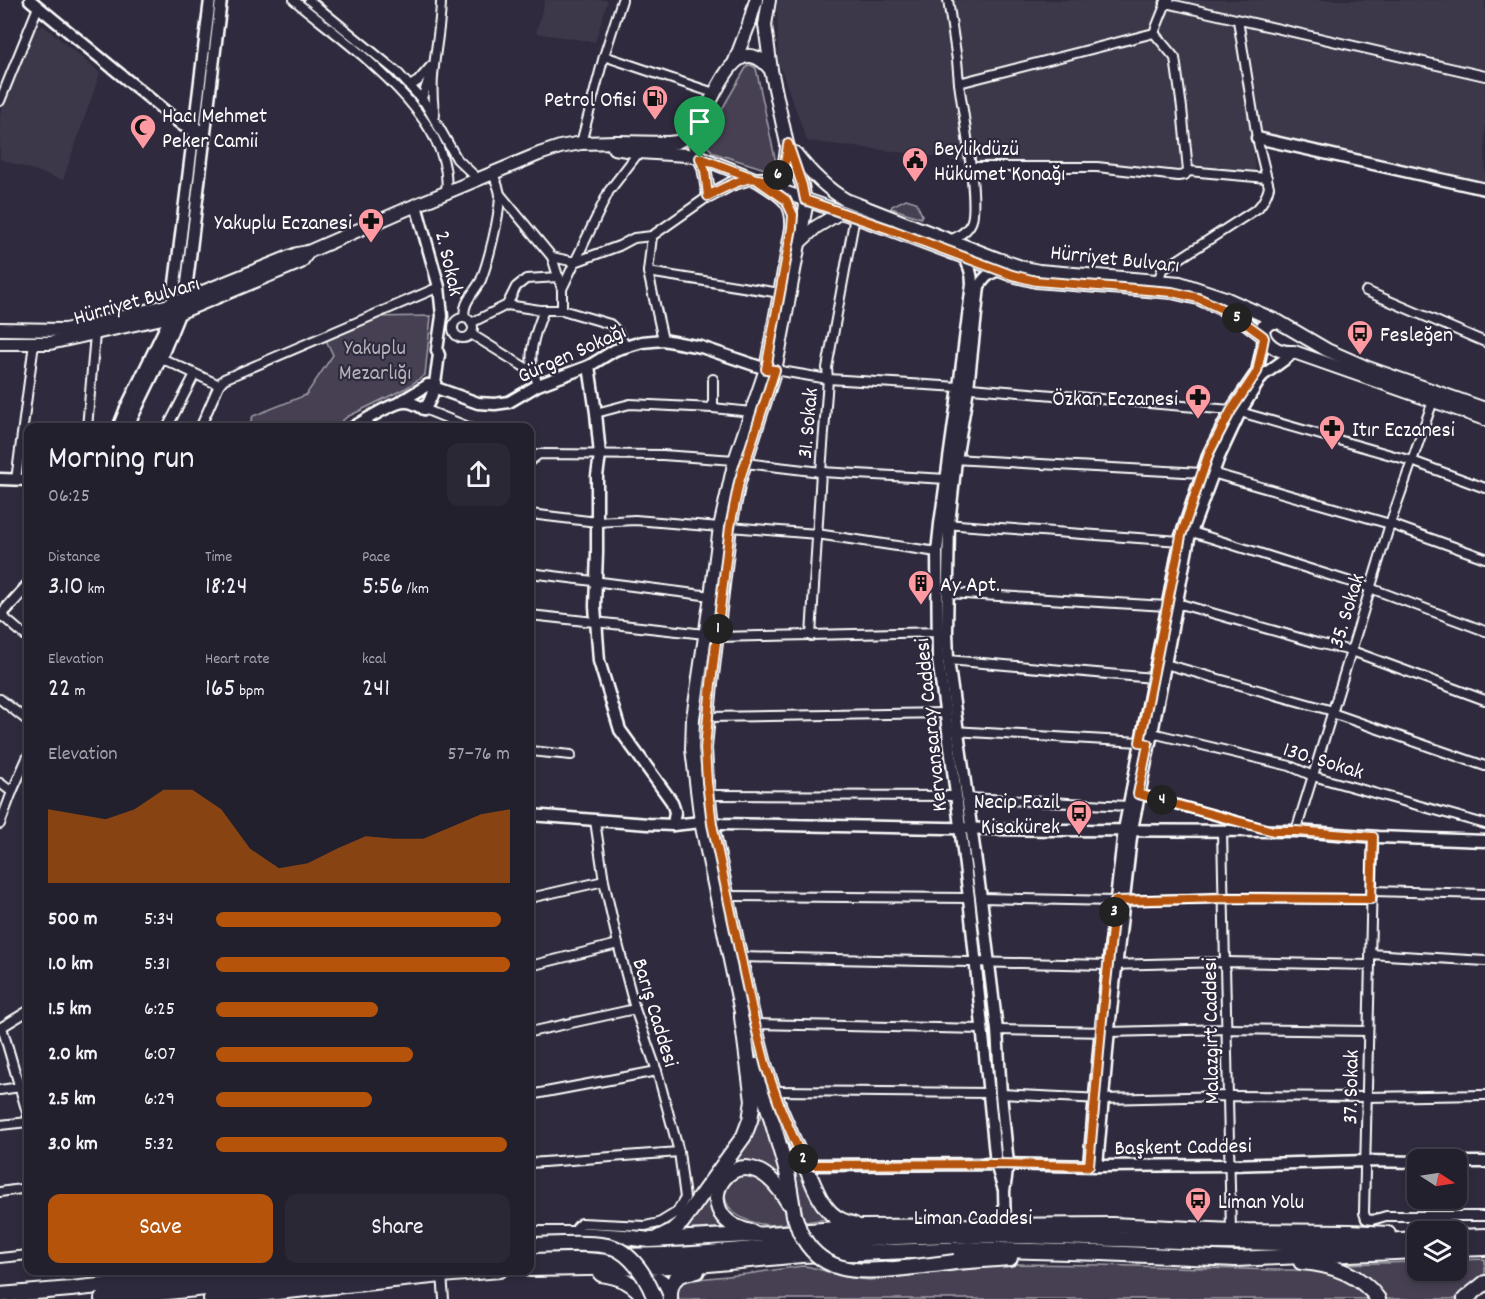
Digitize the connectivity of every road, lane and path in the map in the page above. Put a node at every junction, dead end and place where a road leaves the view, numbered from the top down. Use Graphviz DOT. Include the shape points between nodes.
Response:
graph roads {
  1 [pos="210,0"];
  2 [pos="220,0"];
  3 [pos="294,0"];
  4 [pos="309,0"];
  5 [pos="441,0"];
  6 [pos="622,0"];
  7 [pos="756,0"];
  8 [pos="769,0"];
  9 [pos="948,0"];
  10 [pos="1166,1"];
  11 [pos="34,3"];
  12 [pos="1238,20"];
  13 [pos="1154,33"];
  14 [pos="375,53"];
  15 [pos="604,56"];
  16 [pos="436,60"];
  17 [pos="368,61"];
  18 [pos="735,61"];
  19 [pos="771,70"];
  20 [pos="1485,76"];
  21 [pos="959,83"];
  22 [pos="410,86"];
  23 [pos="714,93"];
  24 [pos="422,100"];
  25 [pos="0,101"];
  26 [pos="420,116"];
  27 [pos="436,123"];
  28 [pos="695,127"];
  29 [pos="200,130"];
  30 [pos="1257,138"];
  31 [pos="586,143"];
  32 [pos="655,143"];
  33 [pos="788,144"];
  34 [pos="639,152"];
  35 [pos="700,158"];
  36 [pos="970,167"];
  37 [pos="1188,171"];
  38 [pos="493,173"];
  39 [pos="753,178"];
  40 [pos="1267,178"];
  41 [pos="478,179"];
  42 [pos="1485,189"];
  43 [pos="446,193"];
  44 [pos="500,194"];
  45 [pos="708,196"];
  46 [pos="805,200"];
  47 [pos="416,205"];
  48 [pos="841,212"];
  49 [pos="855,216"];
  50 [pos="652,236"];
  51 [pos="948,241"];
  52 [pos="800,243"];
  53 [pos="308,252"];
  54 [pos="552,257"];
  55 [pos="964,257"];
  56 [pos="575,262"];
  57 [pos="998,270"];
  58 [pos="648,272"];
  59 [pos="559,277"];
  60 [pos="1158,281"];
  61 [pos="439,287"];
  62 [pos="562,289"];
  63 [pos="1366,291"];
  64 [pos="780,293"];
  65 [pos="185,299"];
  66 [pos="507,305"];
  67 [pos="175,310"];
  68 [pos="544,310"];
  69 [pos="562,310"];
  70 [pos="442,316"];
  71 [pos="468,320"];
  72 [pos="456,322"];
  73 [pos="1279,322"];
  74 [pos="0,329"];
  75 [pos="1291,329"];
  76 [pos="95,334"];
  77 [pos="471,334"];
  78 [pos="1263,337"];
  79 [pos="663,340"];
  80 [pos="1485,342"];
  81 [pos="0,343"];
  82 [pos="34,343"];
  83 [pos="626,347"];
  84 [pos="1292,352"];
  85 [pos="161,358"];
  86 [pos="590,366"];
  87 [pos="770,369"];
  88 [pos="534,373"];
  89 [pos="195,374"];
  90 [pos="713,379"];
  91 [pos="828,379"];
  92 [pos="219,385"];
  93 [pos="538,385"];
  94 [pos="431,386"];
  95 [pos="963,388"];
  96 [pos="1433,402"];
  97 [pos="398,403"];
  98 [pos="713,408"];
  99 [pos="1485,409"];
  100 [pos="424,410"];
  101 [pos="1235,411"];
  102 [pos="596,412"];
  103 [pos="751,412"];
  104 [pos="1485,419"];
  105 [pos="87,423"];
  106 [pos="120,423"];
  107 [pos="129,423"];
  108 [pos="170,423"];
  109 [pos="202,423"];
  110 [pos="361,423"];
  111 [pos="371,423"];
  112 [pos="458,423"];
  113 [pos="534,452"];
  114 [pos="539,454"];
  115 [pos="600,454"];
  116 [pos="534,458"];
  117 [pos="952,459"];
  118 [pos="1412,461"];
  119 [pos="740,462"];
  120 [pos="820,472"];
  121 [pos="1207,473"];
  122 [pos="0,479"];
  123 [pos="947,479"];
  124 [pos="16,480"];
  125 [pos="24,480"];
  126 [pos="1485,488"];
  127 [pos="534,514"];
  128 [pos="597,522"];
  129 [pos="944,524"];
  130 [pos="1390,524"];
  131 [pos="725,527"];
  132 [pos="817,534"];
  133 [pos="1185,537"];
  134 [pos="937,552"];
  135 [pos="1485,558"];
  136 [pos="534,574"];
  137 [pos="596,582"];
  138 [pos="1370,588"];
  139 [pos="24,589"];
  140 [pos="947,593"];
  141 [pos="711,596"];
  142 [pos="1171,605"];
  143 [pos="0,615"];
  144 [pos="534,615"];
  145 [pos="595,623"];
  146 [pos="1485,631"];
  147 [pos="942,632"];
  148 [pos="24,635"];
  149 [pos="711,635"];
  150 [pos="812,636"];
  151 [pos="1352,651"];
  152 [pos="948,660"];
  153 [pos="1161,663"];
  154 [pos="1157,678"];
  155 [pos="0,699"];
  156 [pos="1485,700"];
  157 [pos="1333,712"];
  158 [pos="945,713"];
  159 [pos="708,717"];
  160 [pos="24,718"];
  161 [pos="953,731"];
  162 [pos="1146,738"];
  163 [pos="534,751"];
  164 [pos="571,755"];
  165 [pos="24,765"];
  166 [pos="1485,766"];
  167 [pos="1313,776"];
  168 [pos="0,783"];
  169 [pos="12,792"];
  170 [pos="1138,794"];
  171 [pos="709,795"];
  172 [pos="956,796"];
  173 [pos="968,798"];
  174 [pos="1128,806"];
  175 [pos="534,815"];
  176 [pos="595,821"];
  177 [pos="706,823"];
  178 [pos="0,824"];
  179 [pos="1485,824"];
  180 [pos="673,825"];
  181 [pos="965,828"];
  182 [pos="1128,830"];
  183 [pos="1222,831"];
  184 [pos="1273,831"];
  185 [pos="1296,831"];
  186 [pos="1373,837"];
  187 [pos="1485,841"];
  188 [pos="604,881"];
  189 [pos="1485,894"];
  190 [pos="1372,895"];
  191 [pos="728,896"];
  192 [pos="534,897"];
  193 [pos="969,898"];
  194 [pos="981,898"];
  195 [pos="1224,898"];
  196 [pos="1119,901"];
  197 [pos="618,944"];
  198 [pos="1370,954"];
  199 [pos="741,957"];
  200 [pos="1485,961"];
  201 [pos="1226,962"];
  202 [pos="975,963"];
  203 [pos="988,964"];
  204 [pos="1370,964"];
  205 [pos="534,965"];
  206 [pos="1112,965"];
  207 [pos="635,1009"];
  208 [pos="24,1014"];
  209 [pos="749,1021"];
  210 [pos="1,1028"];
  211 [pos="982,1029"];
  212 [pos="1227,1029"];
  213 [pos="997,1030"];
  214 [pos="534,1031"];
  215 [pos="1368,1031"];
  216 [pos="1105,1032"];
  217 [pos="657,1071"];
  218 [pos="24,1085"];
  219 [pos="0,1090"];
  220 [pos="775,1091"];
  221 [pos="989,1093"];
  222 [pos="534,1094"];
  223 [pos="1001,1094"];
  224 [pos="1485,1095"];
  225 [pos="1228,1096"];
  226 [pos="1367,1097"];
  227 [pos="1098,1098"];
  228 [pos="24,1122"];
  229 [pos="0,1125"];
  230 [pos="679,1152"];
  231 [pos="1366,1161"];
  232 [pos="1407,1162"];
  233 [pos="1467,1162"];
  234 [pos="1485,1162"];
  235 [pos="534,1163"];
  236 [pos="1002,1164"];
  237 [pos="805,1165"];
  238 [pos="1230,1165"];
  239 [pos="1093,1166"];
  240 [pos="24,1189"];
  241 [pos="0,1192"];
  242 [pos="794,1215"];
  243 [pos="1485,1216"];
  244 [pos="1005,1226"];
  245 [pos="863,1227"];
  246 [pos="1231,1231"];
  247 [pos="534,1234"];
  248 [pos="576,1234"];
  249 [pos="769,1234"];
  250 [pos="1407,1236"];
  251 [pos="1485,1236"];
  252 [pos="1467,1237"];
  253 [pos="1407,1238"];
  254 [pos="650,1240"];
  255 [pos="534,1245"];
  256 [pos="1485,1248"];
  257 [pos="1467,1249"];
  258 [pos="1407,1251"];
  259 [pos="1102,1253"];
  260 [pos="24,1255"];
  261 [pos="0,1257"];
  262 [pos="534,1257"];
  263 [pos="777,1258"];
  264 [pos="1236,1259"];
  265 [pos="566,1268"];
  266 [pos="534,1269"];
  267 [pos="206,1275"];
  268 [pos="328,1275"];
  269 [pos="442,1275"];
  270 [pos="1485,1282"];
  271 [pos="0,1295"];
  272 [pos="102,1299"];
  273 [pos="211,1299"];
  274 [pos="444,1299"];
  275 [pos="646,1299"];
  276 [pos="655,1299"];
  277 [pos="670,1299"];
  278 [pos="1378,1299"];
  279 [pos="1465,1299"];
  1 -- 29 [label="street"];
  2 -- 29 [label="street"];
  3 -- 17 [label="street"];
  4 -- 14 [label="street"];
  5 -- 16 [label="street"];
  6 -- 15 [label="street"];
  7 -- 18 [label="main road"];
  8 -- 19 [label="main road" via="765,26"];
  9 -- 21 [label="street"];
  10 -- 12 [label="street"];
  10 -- 13 [label="street"];
  11 -- 25 [label="street"];
  11 -- 29 [label="street" via="182,125"];
  12 -- 20 [label="street"];
  12 -- 30 [label="street"];
  13 -- 21 [label="street"];
  13 -- 37 [label="street" via="1174,58"];
  14 -- 17 [label="street"];
  14 -- 22 [label="street"];
  15 -- 23 [label="street"];
  15 -- 31 [label="street"];
  16 -- 22 [label="street"];
  16 -- 24 [label="street"];
  16 -- 27 [label="street" via="432,93"];
  17 -- 26 [label="street"];
  18 -- 19 [label="main road" via="753,56"];
  18 -- 23 [label="main road"];
  19 -- 33 [label="main road"];
  21 -- 36 [label="street"];
  22 -- 24 [label="street"];
  23 -- 28 [label="main road"];
  24 -- 26 [label="street"];
  24 -- 27 [label="street"];
  26 -- 43 [label="street" via="441,151 446,167"];
  27 -- 41 [label="street" via="457,159"];
  28 -- 32 [label="main road, Hürriyet Bulvarı" via="677,142"];
  28 -- 35 [label="main road" via="693,143"];
  29 -- 65 [label="street"];
  29 -- 67 [label="street"];
  30 -- 40 [label="street"];
  30 -- 42 [label="street"];
  31 -- 32 [label="main road, Hürriyet Bulvarı"];
  31 -- 34 [label="main road, Hürriyet Bulvarı"];
  31 -- 38 [label="main road, Hürriyet Bulvarı" via="560,147"];
  32 -- 34 [label="main road"];
  33 -- 39 [label="main road" via="783,170 777,176 768,180"];
  33 -- 46 [label="main road"];
  33 -- 51 [label="main road, Hürriyet Bulvarı" via="832,192 862,208"];
  34 -- 35 [label="main road, Hürriyet Bulvarı"];
  34 -- 56 [label="street" via="609,191"];
  35 -- 39 [label="main road, Hürriyet Bulvarı"];
  35 -- 45 [label="main road"];
  36 -- 37 [label="street" via="1097,167 1178,176"];
  36 -- 51 [label="street" via="974,214 962,234"];
  37 -- 40 [label="street"];
  38 -- 41 [label="main road, Hürriyet Bulvarı"];
  38 -- 44 [label="street"];
  39 -- 45 [label="main road"];
  39 -- 46 [label="main road, Hürriyet Bulvarı"];
  39 -- 64 [label="main road" via="786,200 793,215"];
  40 -- 60 [label="street" via="1268,195 1258,208 1162,270"];
  41 -- 43 [label="main road, Hürriyet Bulvarı"];
  43 -- 47 [label="main road, Hürriyet Bulvarı"];
  44 -- 54 [label="street"];
  44 -- 71 [label="street" via="489,258 464,314"];
  45 -- 50 [label="street"];
  46 -- 48 [label="main road, Hürriyet Bulvarı"];
  46 -- 52 [label="main road"];
  47 -- 53 [label="main road, Hürriyet Bulvarı"];
  47 -- 61 [label="street, 2. Sokak"];
  48 -- 49 [label="main road, Hürriyet Bulvarı"];
  48 -- 52 [label="main road" via="816,227"];
  49 -- 55 [label="main road, Hürriyet Bulvarı"];
  49 -- 91 [label="street, 31. Sokak"];
  50 -- 56 [label="street" via="634,238"];
  50 -- 58 [label="street"];
  51 -- 60 [label="main road, Hürriyet Bulvarı" via="1032,269"];
  52 -- 87 [label="main road"];
  53 -- 65 [label="main road, Hürriyet Bulvarı"];
  53 -- 67 [label="main road, Hürriyet Bulvarı" via="301,262"];
  54 -- 56 [label="street"];
  54 -- 59 [label="street"];
  55 -- 57 [label="main road, Hürriyet Bulvarı"];
  55 -- 95 [label="street, Kervansaray Caddesi" via="972,284"];
  56 -- 62 [label="street"];
  57 -- 78 [label="main road, Hürriyet Bulvarı" via="1036,281 1172,292 1198,298 1241,320"];
  57 -- 95 [label="street, Kervansaray Caddesi" via="983,278 979,286"];
  58 -- 64 [label="street"];
  58 -- 79 [label="street"];
  59 -- 62 [label="street"];
  59 -- 66 [label="street" via="526,279 516,287"];
  60 -- 73 [label="main road, Hürriyet Bulvarı" via="1180,283 1225,298"];
  61 -- 70 [label="street, 2. Sokak"];
  61 -- 92 [label="street" via="224,379"];
  62 -- 69 [label="street"];
  63 -- 80 [label="street"];
  64 -- 87 [label="main road"];
  65 -- 67 [label="main road, Hürriyet Bulvarı"];
  66 -- 68 [label="street"];
  66 -- 71 [label="street"];
  67 -- 74 [label="main road, Hürriyet Bulvarı" via="64,330"];
  67 -- 76 [label="main road, Hürriyet Bulvarı"];
  67 -- 85 [label="street"];
  67 -- 106 [label="street"];
  68 -- 69 [label="street"];
  68 -- 88 [label="street" via="533,342"];
  69 -- 83 [label="street" via="610,324"];
  70 -- 72 [label="street, 2. Sokak"];
  70 -- 94 [label="street" via="439,355"];
  71 -- 72 [label="street"];
  71 -- 77 [label="street" via="473,328"];
  72 -- 77 [label="street" via="453,327 457,335 466,338"];
  73 -- 75 [label="main road, Hürriyet Bulvarı"];
  73 -- 78 [label="main road" via="1263,327"];
  75 -- 84 [label="main road" via="1296,339"];
  75 -- 99 [label="main road, Hürriyet Bulvarı" via="1368,368"];
  76 -- 82 [label="main road, Hürriyet Bulvarı"];
  76 -- 105 [label="street"];
  77 -- 88 [label="street"];
  78 -- 84 [label="main road" via="1277,349"];
  78 -- 101 [label="street" via="1257,372"];
  79 -- 83 [label="street, Gürgen Sokağı"];
  79 -- 87 [label="street, Gürgen Sokağı" via="701,347"];
  81 -- 82 [label="main road, Hürriyet Bulvarı"];
  82 -- 124 [label="street"];
  83 -- 86 [label="street, Gürgen Sokağı"];
  84 -- 96 [label="main road"];
  84 -- 101 [label="street" via="1262,376"];
  85 -- 89 [label="street"];
  85 -- 107 [label="street"];
  86 -- 93 [label="street, Gürgen Sokağı"];
  86 -- 102 [label="street"];
  87 -- 91 [label="street"];
  87 -- 103 [label="main road"];
  87 -- 119 [label="main road"];
  88 -- 93 [label="street"];
  89 -- 92 [label="street"];
  89 -- 108 [label="street"];
  90 -- 98 [label="street"];
  91 -- 95 [label="street"];
  91 -- 120 [label="street, 31. Sokak"];
  92 -- 109 [label="street"];
  93 -- 94 [label="street, Gürgen Sokağı" via="509,402 495,404 478,403"];
  94 -- 97 [label="street"];
  94 -- 100 [label="street" via="422,401"];
  95 -- 101 [label="street"];
  95 -- 117 [label="street, Kervansaray Caddesi"];
  96 -- 104 [label="main road"];
  96 -- 118 [label="street, 35. Sokak"];
  97 -- 100 [label="street" via="411,402"];
  97 -- 110 [label="street"];
  98 -- 102 [label="street" via="630,404"];
  98 -- 103 [label="street"];
  100 -- 111 [label="street" via="401,409"];
  100 -- 112 [label="street"];
  101 -- 118 [label="street"];
  101 -- 121 [label="street"];
  102 -- 115 [label="street"];
  103 -- 119 [label="main road"];
  113 -- 114 [label="street"];
  114 -- 115 [label="street"];
  114 -- 116 [label="street"];
  115 -- 119 [label="street"];
  115 -- 128 [label="street"];
  117 -- 121 [label="street"];
  117 -- 123 [label="street, Kervansaray Caddesi"];
  117 -- 129 [label="street, Kervansaray Caddesi"];
  118 -- 126 [label="street"];
  118 -- 130 [label="street, 35. Sokak"];
  119 -- 120 [label="street"];
  119 -- 131 [label="main road"];
  120 -- 123 [label="street"];
  120 -- 132 [label="street, 31. Sokak"];
  121 -- 130 [label="street"];
  121 -- 133 [label="street"];
  122 -- 124 [label="street"];
  123 -- 129 [label="street, Kervansaray Caddesi"];
  124 -- 125 [label="street"];
  127 -- 128 [label="street"];
  128 -- 131 [label="street" via="635,520"];
  128 -- 137 [label="street"];
  129 -- 133 [label="street"];
  129 -- 134 [label="street, Kervansaray Caddesi"];
  129 -- 140 [label="street, Kervansaray Caddesi"];
  130 -- 135 [label="street"];
  130 -- 138 [label="street, 35. Sokak"];
  131 -- 132 [label="street"];
  131 -- 141 [label="main road"];
  131 -- 149 [label="main road"];
  132 -- 134 [label="street"];
  132 -- 150 [label="street, 31. Sokak"];
  133 -- 138 [label="street"];
  133 -- 142 [label="street"];
  134 -- 147 [label="street, Kervansaray Caddesi"];
  136 -- 137 [label="street"];
  137 -- 141 [label="street"];
  137 -- 145 [label="street"];
  138 -- 146 [label="street"];
  138 -- 151 [label="street, 35. Sokak"];
  139 -- 143 [label="street"];
  140 -- 142 [label="street"];
  140 -- 147 [label="street, Kervansaray Caddesi"];
  141 -- 149 [label="main road"];
  142 -- 151 [label="street" via="1184,605"];
  142 -- 153 [label="street"];
  143 -- 148 [label="street"];
  144 -- 145 [label="street"];
  145 -- 149 [label="street"];
  145 -- 180 [label="street" via="599,661 620,730 672,802"];
  147 -- 150 [label="street"];
  147 -- 152 [label="street, Kervansaray Caddesi"];
  147 -- 158 [label="street, Kervansaray Caddesi" via="938,660"];
  149 -- 150 [label="street"];
  149 -- 159 [label="main road"];
  149 -- 177 [label="main road" via="693,718 693,749"];
  151 -- 156 [label="street"];
  151 -- 157 [label="street, 35. Sokak"];
  152 -- 154 [label="street"];
  152 -- 161 [label="street, Kervansaray Caddesi"];
  153 -- 154 [label="street"];
  153 -- 157 [label="street"];
  154 -- 162 [label="street"];
  155 -- 160 [label="street"];
  157 -- 166 [label="street"];
  157 -- 167 [label="street, 35. Sokak"];
  158 -- 159 [label="street"];
  158 -- 161 [label="street, Kervansaray Caddesi"];
  159 -- 171 [label="main road" via="705,748"];
  161 -- 162 [label="street, 130. Sokak"];
  161 -- 172 [label="street, Kervansaray Caddesi"];
  161 -- 173 [label="street, Kervansaray Caddesi"];
  162 -- 167 [label="street, 130. Sokak" via="1290,766"];
  162 -- 170 [label="street"];
  162 -- 174 [label="street"];
  163 -- 164 [label="street"];
  165 -- 169 [label="street"];
  167 -- 179 [label="street, 130. Sokak"];
  167 -- 185 [label="street, 35. Sokak"];
  168 -- 169 [label="street"];
  169 -- 178 [label="street"];
  170 -- 182 [label="street"];
  170 -- 184 [label="street"];
  171 -- 172 [label="street"];
  171 -- 177 [label="main road"];
  172 -- 181 [label="street, Kervansaray Caddesi"];
  173 -- 174 [label="street"];
  173 -- 181 [label="street, Kervansaray Caddesi"];
  174 -- 182 [label="street"];
  175 -- 176 [label="street"];
  176 -- 180 [label="street"];
  176 -- 188 [label="street, Barış Caddesi"];
  177 -- 180 [label="street"];
  177 -- 181 [label="street"];
  177 -- 191 [label="main road"];
  177 -- 209 [label="main road"];
  181 -- 182 [label="street"];
  181 -- 193 [label="street, Kervansaray Caddesi"];
  181 -- 194 [label="street, Kervansaray Caddesi"];
  182 -- 183 [label="street"];
  182 -- 196 [label="street"];
  183 -- 184 [label="street"];
  183 -- 195 [label="street, Malazgirt Caddesi"];
  184 -- 185 [label="street"];
  185 -- 186 [label="street"];
  186 -- 187 [label="street"];
  186 -- 190 [label="street, 37. Sokak"];
  188 -- 192 [label="street"];
  188 -- 197 [label="street, Barış Caddesi"];
  189 -- 190 [label="street"];
  190 -- 195 [label="street"];
  190 -- 198 [label="street, 37. Sokak"];
  191 -- 193 [label="street"];
  191 -- 199 [label="main road"];
  193 -- 202 [label="street, Kervansaray Caddesi"];
  194 -- 196 [label="street"];
  194 -- 203 [label="street, Kervansaray Caddesi"];
  195 -- 196 [label="street"];
  195 -- 201 [label="street, Malazgirt Caddesi"];
  196 -- 206 [label="street"];
  197 -- 205 [label="street"];
  197 -- 207 [label="street, Barış Caddesi"];
  198 -- 200 [label="street"];
  198 -- 204 [label="street, 37. Sokak"];
  199 -- 202 [label="street"];
  199 -- 209 [label="main road"];
  201 -- 204 [label="street"];
  201 -- 206 [label="street"];
  201 -- 212 [label="street, Malazgirt Caddesi"];
  202 -- 203 [label="street"];
  202 -- 211 [label="street, Kervansaray Caddesi"];
  203 -- 206 [label="street"];
  203 -- 213 [label="street, Kervansaray Caddesi"];
  204 -- 215 [label="street, 37. Sokak"];
  206 -- 216 [label="street"];
  207 -- 214 [label="street"];
  207 -- 217 [label="street, Barış Caddesi"];
  208 -- 210 [label="street"];
  209 -- 211 [label="street"];
  209 -- 220 [label="main road"];
  209 -- 242 [label="highway"];
  209 -- 254 [label="highway" via="753,1101 744,1136 682,1222"];
  210 -- 218 [label="street"];
  211 -- 221 [label="street, Kervansaray Caddesi"];
  212 -- 215 [label="street"];
  212 -- 216 [label="street"];
  212 -- 225 [label="street, Malazgirt Caddesi"];
  213 -- 216 [label="street"];
  213 -- 223 [label="street, Kervansaray Caddesi"];
  215 -- 226 [label="street, 37. Sokak"];
  216 -- 227 [label="street"];
  217 -- 222 [label="street"];
  217 -- 230 [label="street, Barış Caddesi"];
  218 -- 219 [label="street"];
  220 -- 221 [label="street"];
  220 -- 237 [label="main road"];
  221 -- 236 [label="street, Kervansaray Caddesi"];
  223 -- 227 [label="street"];
  223 -- 236 [label="street, Kervansaray Caddesi"];
  224 -- 226 [label="street"];
  225 -- 226 [label="street"];
  225 -- 227 [label="street"];
  225 -- 238 [label="street, Malazgirt Caddesi"];
  226 -- 231 [label="street, 37. Sokak"];
  227 -- 239 [label="street"];
  228 -- 229 [label="street"];
  230 -- 235 [label="street"];
  230 -- 248 [label="street, Barış Caddesi" via="685,1197 677,1212 645,1226 581,1223"];
  231 -- 232 [label="street, Başkent Caddesi"];
  231 -- 238 [label="street, Başkent Caddesi"];
  231 -- 243 [label="street, 37. Sokak" via="1366,1219"];
  233 -- 234 [label="street"];
  236 -- 237 [label="street, Başkent Caddesi"];
  236 -- 239 [label="street, Başkent Caddesi"];
  236 -- 244 [label="street, Kervansaray Caddesi"];
  237 -- 245 [label="highway" via="832,1214"];
  238 -- 239 [label="street, Başkent Caddesi"];
  238 -- 246 [label="street, Malazgirt Caddesi"];
  240 -- 241 [label="street"];
  242 -- 249 [label="highway" via="783,1192 766,1174 746,1168 724,1178 717,1199 724,1218 734,1227"];
  242 -- 259 [label="highway, bridge" via="800,1232 822,1259 863,1272"];
  244 -- 245 [label="highway"];
  244 -- 246 [label="highway" via="1112,1225"];
  245 -- 249 [label="highway"];
  246 -- 250 [label="highway"];
  247 -- 248 [label="highway"];
  248 -- 254 [label="highway"];
  249 -- 254 [label="highway"];
  251 -- 252 [label="highway"];
  253 -- 262 [label="highway, Liman Caddesi" via="1364,1243 1225,1243 967,1235 867,1238 690,1254"];
  255 -- 276 [label="highway, bridge" via="602,1244 619,1249 645,1278"];
  256 -- 257 [label="highway"];
  258 -- 264 [label="highway, Liman Caddesi"];
  259 -- 263 [label="highway, Liman Caddesi" via="969,1249"];
  259 -- 264 [label="highway, Liman Caddesi"];
  260 -- 261 [label="street"];
  263 -- 265 [label="highway, Liman Caddesi" via="698,1265"];
  263 -- 277 [label="highway" via="680,1275 670,1287"];
  264 -- 278 [label="highway" via="1334,1268 1352,1275"];
  265 -- 266 [label="highway, Liman Caddesi"];
  265 -- 275 [label="highway" via="616,1276 634,1286"];
  267 -- 271 [label="highway"];
  268 -- 272 [label="highway"];
  269 -- 273 [label="highway"];
  269 -- 274 [label="street"];
  270 -- 279 [label="highway"];
  275 -- 277 [label="main road" via="647,1284 656,1279 665,1283"];
}
